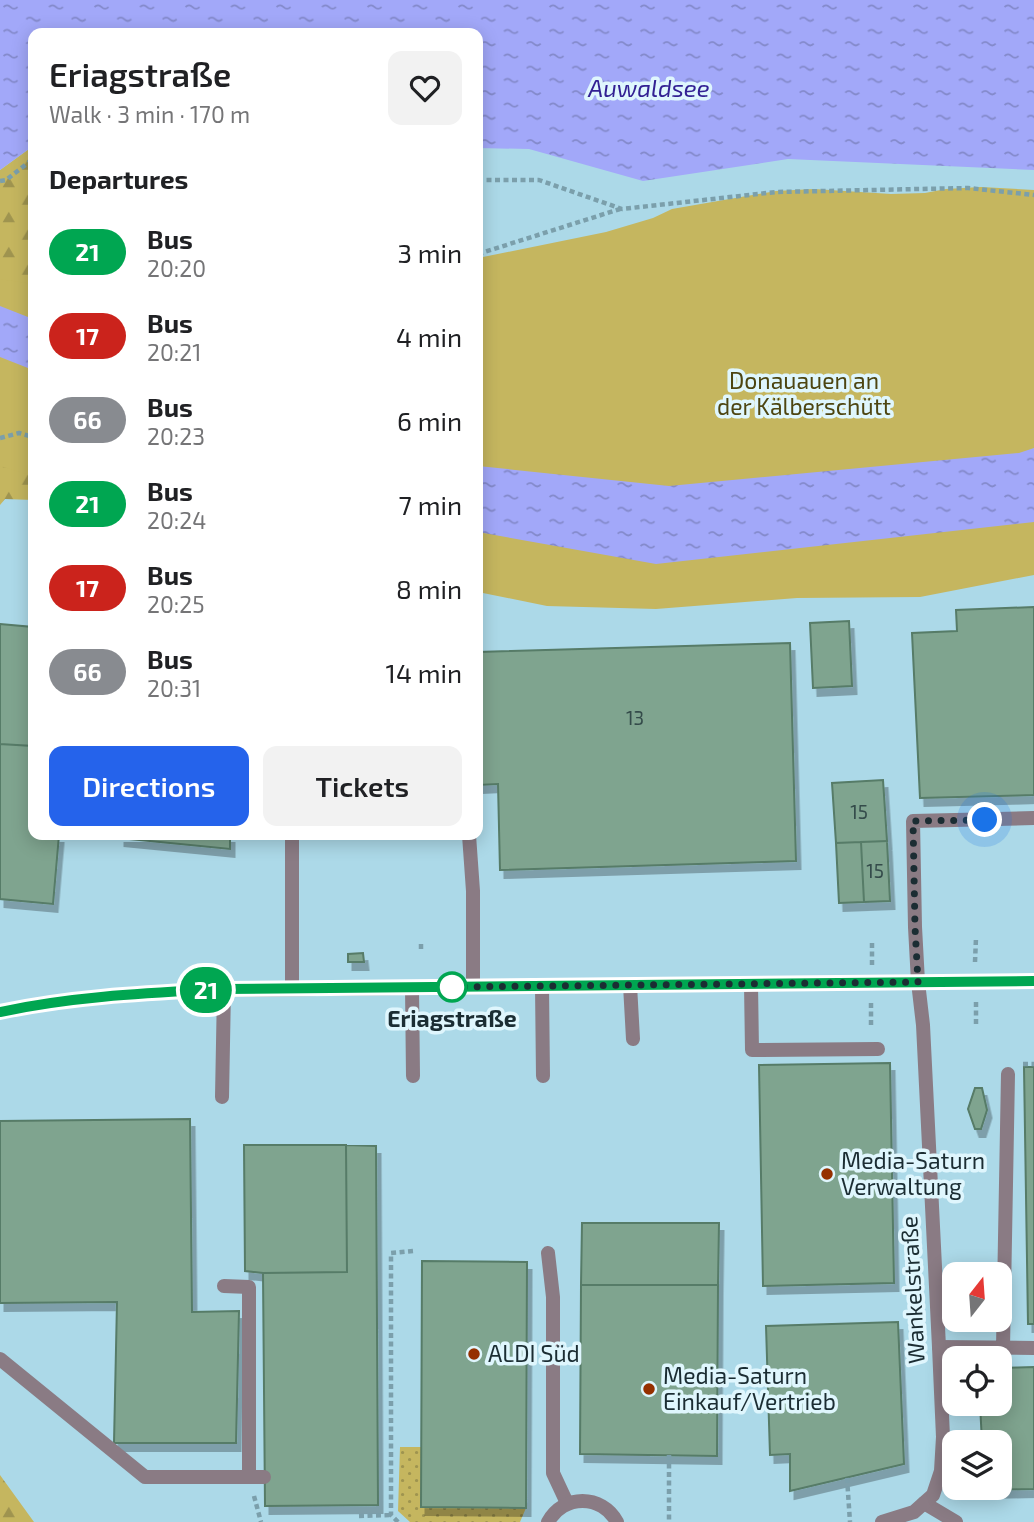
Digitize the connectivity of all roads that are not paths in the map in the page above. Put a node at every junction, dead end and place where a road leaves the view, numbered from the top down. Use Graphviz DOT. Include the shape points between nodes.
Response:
graph roads {
  1 [pos="1034,818"];
  2 [pos="292,840"];
  3 [pos="469,840"];
  4 [pos="1034,981"];
  5 [pos="918,982"];
  6 [pos="751,984"];
  7 [pos="630,985"];
  8 [pos="542,986"];
  9 [pos="412,987"];
  10 [pos="473,987"];
  11 [pos="292,988"];
  12 [pos="224,989"];
  13 [pos="0,1012"];
  14 [pos="633,1039"];
  15 [pos="878,1049"];
  16 [pos="1008,1074"];
  17 [pos="413,1076"];
  18 [pos="543,1076"];
  19 [pos="222,1097"];
  20 [pos="548,1253"];
  21 [pos="224,1286"];
  22 [pos="1003,1346"];
  23 [pos="939,1347"];
  24 [pos="942,1347"];
  25 [pos="1012,1348"];
  26 [pos="1034,1348"];
  27 [pos="0,1359"];
  28 [pos="249,1477"];
  29 [pos="264,1477"];
  30 [pos="567,1503"];
  31 [pos="924,1503"];
  32 [pos="906,1518"];
  33 [pos="548,1522"];
  34 [pos="617,1522"];
  35 [pos="882,1522"];
  36 [pos="956,1522"];
  1 -- 5 [label="street, Wankelstraße" via="913,821"];
  2 -- 11 [label="street"];
  3 -- 10 [label="street"];
  4 -- 5 [label="street"];
  5 -- 6 [label="street"];
  5 -- 23 [label="street, Wankelstraße"];
  6 -- 7 [label="street"];
  6 -- 15 [label="street" via="752,1050"];
  7 -- 8 [label="street"];
  7 -- 14 [label="street"];
  8 -- 10 [label="street"];
  8 -- 18 [label="street"];
  9 -- 10 [label="street"];
  9 -- 11 [label="street"];
  9 -- 17 [label="street"];
  11 -- 12 [label="street"];
  12 -- 13 [label="street" via="74,999"];
  12 -- 19 [label="street"];
  16 -- 22 [label="street"];
  20 -- 30 [label="street" via="553,1297 553,1473"];
  21 -- 28 [label="street" via="249,1287"];
  23 -- 24 [label="street"];
  23 -- 31 [label="street, Wankelstraße" via="941,1471 933,1495"];
  25 -- 26 [label="street"];
  27 -- 28 [label="street" via="145,1477"];
  28 -- 29 [label="street"];
  30 -- 33 [label="street"];
  30 -- 34 [label="street" via="592,1501 604,1506"];
  31 -- 32 [label="street, Wankelstraße"];
  31 -- 36 [label="street"];
  32 -- 35 [label="street, Wankelstraße"];
}
